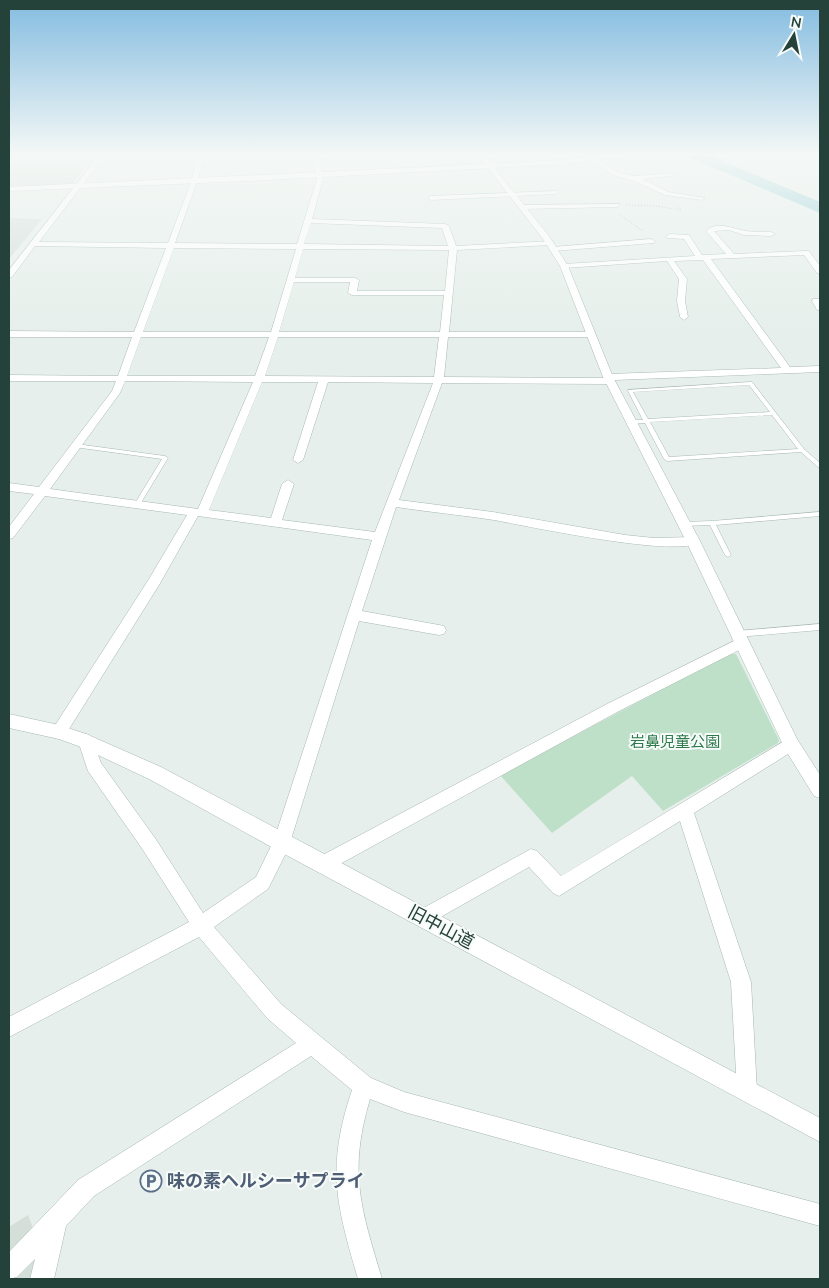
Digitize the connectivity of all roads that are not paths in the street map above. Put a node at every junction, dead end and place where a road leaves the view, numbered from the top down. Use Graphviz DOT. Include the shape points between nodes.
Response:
graph roads {
  1 [pos="55,215"];
  2 [pos="182,215"];
  3 [pos="309,215"];
  4 [pos="528,215"];
  5 [pos="307,221"];
  6 [pos="771,234"];
  7 [pos="670,236"];
  8 [pos="651,242"];
  9 [pos="33,244"];
  10 [pos="171,246"];
  11 [pos="551,246"];
  12 [pos="299,248"];
  13 [pos="453,248"];
  14 [pos="732,257"];
  15 [pos="703,258"];
  16 [pos="669,259"];
  17 [pos="564,266"];
  18 [pos="820,271"];
  19 [pos="9,275"];
  20 [pos="290,280"];
  21 [pos="448,293"];
  22 [pos="820,301"];
  23 [pos="820,308"];
  24 [pos="684,317"];
  25 [pos="9,334"];
  26 [pos="138,334"];
  27 [pos="274,335"];
  28 [pos="444,335"];
  29 [pos="591,335"];
  30 [pos="820,369"];
  31 [pos="787,370"];
  32 [pos="9,378"];
  33 [pos="123,378"];
  34 [pos="259,379"];
  35 [pos="324,379"];
  36 [pos="609,379"];
  37 [pos="439,380"];
  38 [pos="774,413"];
  39 [pos="646,421"];
  40 [pos="631,422"];
  41 [pos="76,446"];
  42 [pos="802,450"];
  43 [pos="298,460"];
  44 [pos="820,466"];
  45 [pos="288,484"];
  46 [pos="9,488"];
  47 [pos="42,492"];
  48 [pos="391,503"];
  49 [pos="137,505"];
  50 [pos="199,512"];
  51 [pos="820,514"];
  52 [pos="275,523"];
  53 [pos="712,523"];
  54 [pos="684,524"];
  55 [pos="9,536"];
  56 [pos="379,538"];
  57 [pos="693,541"];
  58 [pos="728,555"];
  59 [pos="354,615"];
  60 [pos="820,627"];
  61 [pos="439,630"];
  62 [pos="739,638"];
  63 [pos="9,721"];
  64 [pos="59,732"];
  65 [pos="86,741"];
  66 [pos="791,744"];
  67 [pos="820,790"];
  68 [pos="684,811"];
  69 [pos="282,843"];
  70 [pos="323,864"];
  71 [pos="424,917"];
  72 [pos="200,924"];
  73 [pos="9,1027"];
  74 [pos="312,1044"];
  75 [pos="364,1086"];
  76 [pos="747,1091"];
  77 [pos="820,1130"];
  78 [pos="820,1215"];
  79 [pos="56,1220"];
  80 [pos="9,1268"];
  81 [pos="42,1279"];
  82 [pos="370,1279"];
  1 -- 9 [label="street"];
  2 -- 10 [label="street"];
  3 -- 5 [label="street"];
  4 -- 11 [label="street"];
  5 -- 12 [label="street"];
  5 -- 13 [label="street" via="445,226"];
  6 -- 14 [label="street" via="744,233 730,228 712,229 710,231"];
  7 -- 15 [label="street" via="686,237"];
  8 -- 11 [label="street"];
  9 -- 10 [label="street"];
  9 -- 19 [label="street"];
  10 -- 12 [label="street"];
  10 -- 26 [label="street"];
  11 -- 13 [label="street"];
  11 -- 17 [label="street"];
  12 -- 13 [label="street"];
  12 -- 20 [label="street"];
  13 -- 21 [label="street"];
  14 -- 15 [label="street"];
  14 -- 18 [label="street" via="806,253"];
  15 -- 16 [label="street"];
  15 -- 31 [label="street"];
  16 -- 17 [label="street"];
  16 -- 24 [label="street" via="683,279 681,301"];
  17 -- 29 [label="street"];
  20 -- 21 [label="street" via="355,280 352,293"];
  20 -- 27 [label="street"];
  21 -- 28 [label="street"];
  22 -- 23 [label="street" via="816,301"];
  25 -- 26 [label="street"];
  26 -- 27 [label="street"];
  26 -- 33 [label="street"];
  27 -- 28 [label="street"];
  27 -- 34 [label="street"];
  28 -- 29 [label="street"];
  28 -- 37 [label="street"];
  29 -- 36 [label="street"];
  30 -- 31 [label="street"];
  31 -- 36 [label="street"];
  32 -- 33 [label="street"];
  33 -- 34 [label="street"];
  33 -- 41 [label="street"];
  34 -- 35 [label="street"];
  34 -- 50 [label="street"];
  35 -- 37 [label="street"];
  35 -- 43 [label="street"];
  36 -- 37 [label="street"];
  36 -- 40 [label="street"];
  37 -- 48 [label="street"];
  38 -- 39 [label="lane"];
  38 -- 39 [label="lane" via="750,383 630,392"];
  38 -- 42 [label="lane"];
  39 -- 40 [label="lane"];
  39 -- 42 [label="lane" via="667,459"];
  40 -- 54 [label="street"];
  41 -- 47 [label="street"];
  41 -- 49 [label="lane" via="165,458"];
  42 -- 44 [label="lane"];
  45 -- 52 [label="street"];
  46 -- 47 [label="street"];
  47 -- 49 [label="street"];
  47 -- 55 [label="street"];
  48 -- 56 [label="street"];
  48 -- 57 [label="street" via="493,516 624,539"];
  49 -- 50 [label="street"];
  50 -- 52 [label="street"];
  50 -- 64 [label="street"];
  51 -- 53 [label="lane"];
  52 -- 56 [label="street"];
  53 -- 54 [label="lane"];
  53 -- 58 [label="lane"];
  54 -- 57 [label="street"];
  56 -- 59 [label="street"];
  57 -- 62 [label="street"];
  59 -- 61 [label="street"];
  59 -- 69 [label="street"];
  60 -- 62 [label="lane"];
  62 -- 66 [label="street"];
  62 -- 70 [label="street"];
  63 -- 64 [label="street, 旧中山道"];
  64 -- 65 [label="street, 旧中山道"];
  65 -- 69 [label="street, 旧中山道" via="155,773"];
  65 -- 72 [label="street" via="94,766 150,844"];
  66 -- 67 [label="street"];
  66 -- 68 [label="street"];
  68 -- 71 [label="street" via="559,887 531,857"];
  68 -- 76 [label="street" via="741,982"];
  69 -- 70 [label="street, 旧中山道"];
  69 -- 72 [label="street" via="262,883"];
  70 -- 71 [label="street, 旧中山道"];
  71 -- 76 [label="street, 旧中山道"];
  72 -- 73 [label="street" via="189,933"];
  72 -- 74 [label="street" via="274,1011"];
  74 -- 75 [label="street"];
  74 -- 79 [label="street" via="86,1188"];
  75 -- 78 [label="street" via="404,1102"];
  75 -- 82 [label="street" via="352,1121 346,1165 349,1202"];
  76 -- 77 [label="street, 旧中山道"];
  79 -- 80 [label="street"];
  79 -- 81 [label="street"];
}
